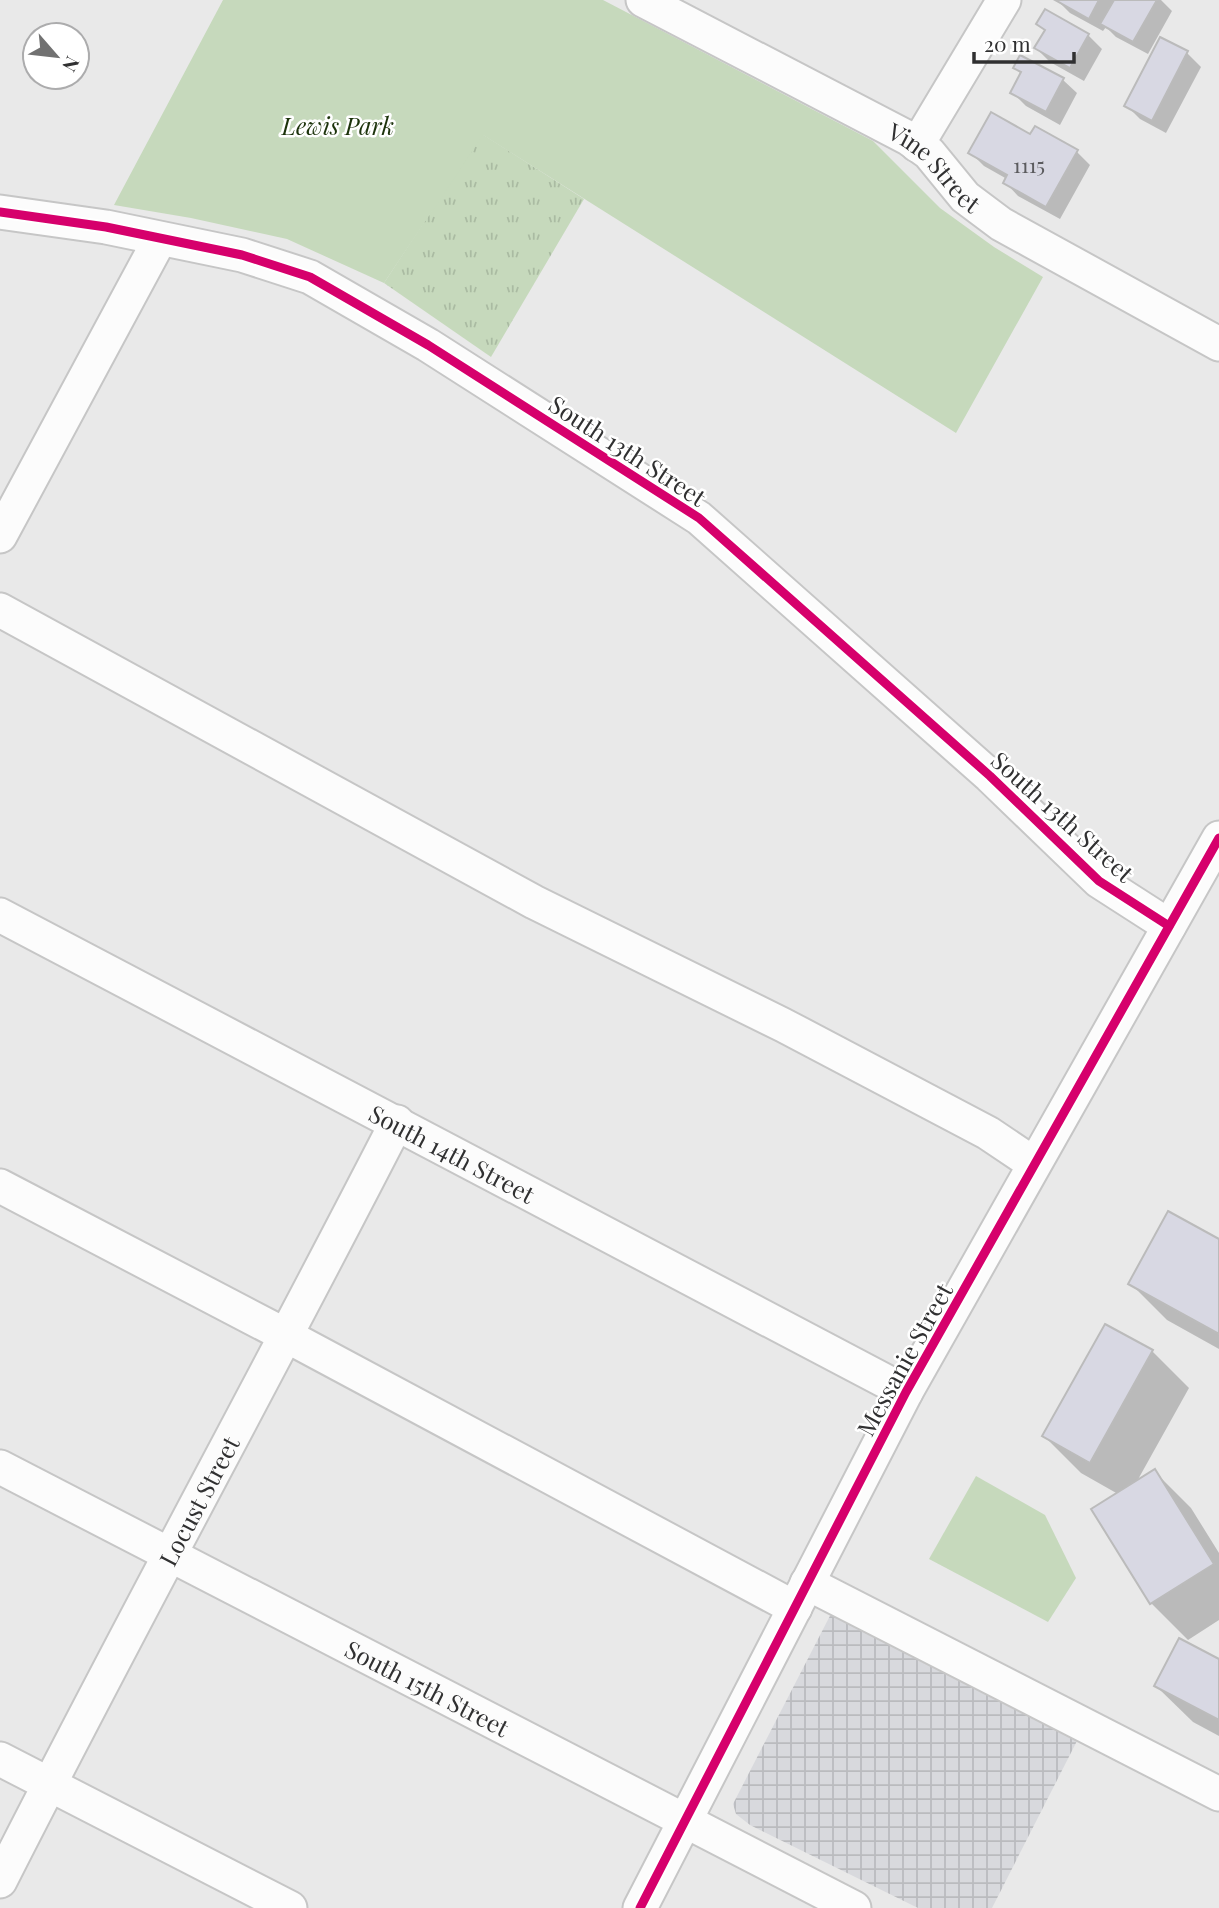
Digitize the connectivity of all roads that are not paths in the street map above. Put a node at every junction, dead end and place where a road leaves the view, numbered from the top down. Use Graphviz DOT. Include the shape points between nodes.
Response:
graph roads {
  1 [pos="643,0"];
  2 [pos="1004,0"];
  3 [pos="917,145"];
  4 [pos="0,212"];
  5 [pos="160,239"];
  6 [pos="1219,344"];
  7 [pos="0,536"];
  8 [pos="0,610"];
  9 [pos="1219,838"];
  10 [pos="0,915"];
  11 [pos="1169,926"];
  12 [pos="397,1122"];
  13 [pos="1034,1164"];
  14 [pos="0,1186"];
  15 [pos="287,1336"];
  16 [pos="906,1392"];
  17 [pos="0,1467"];
  18 [pos="170,1554"];
  19 [pos="801,1595"];
  20 [pos="0,1759"];
  21 [pos="49,1784"];
  22 [pos="1219,1794"];
  23 [pos="684,1822"];
  24 [pos="0,1881"];
  25 [pos="290,1908"];
  26 [pos="640,1908"];
  27 [pos="853,1908"];
  1 -- 3 [label="street, Vine Street"];
  2 -- 3 [label="street"];
  3 -- 6 [label="street, Vine Street" via="965,197 1001,224"];
  4 -- 5 [label="street, South 13th Street"];
  5 -- 7 [label="street"];
  5 -- 11 [label="street, South 13th Street" via="243,255 310,277 428,345 699,518 990,776 1099,880"];
  8 -- 13 [label="street" via="534,902 988,1133"];
  9 -- 11 [label="street, Messanie Street"];
  10 -- 12 [label="street, South 14th Street"];
  11 -- 13 [label="street, Messanie Street"];
  12 -- 15 [label="street, Locust Street"];
  12 -- 16 [label="street, South 14th Street"];
  13 -- 16 [label="street, Messanie Street"];
  14 -- 15 [label="street"];
  15 -- 18 [label="street, Locust Street"];
  15 -- 19 [label="street"];
  16 -- 19 [label="street, Messanie Street"];
  17 -- 18 [label="street, South 15th Street"];
  18 -- 21 [label="street, Locust Street"];
  18 -- 23 [label="street, South 15th Street"];
  19 -- 22 [label="street"];
  19 -- 23 [label="street, Messanie Street"];
  20 -- 21 [label="street"];
  21 -- 24 [label="street, Locust Street"];
  21 -- 25 [label="street"];
  23 -- 26 [label="street, Messanie Street"];
  23 -- 27 [label="street, South 15th Street"];
}
